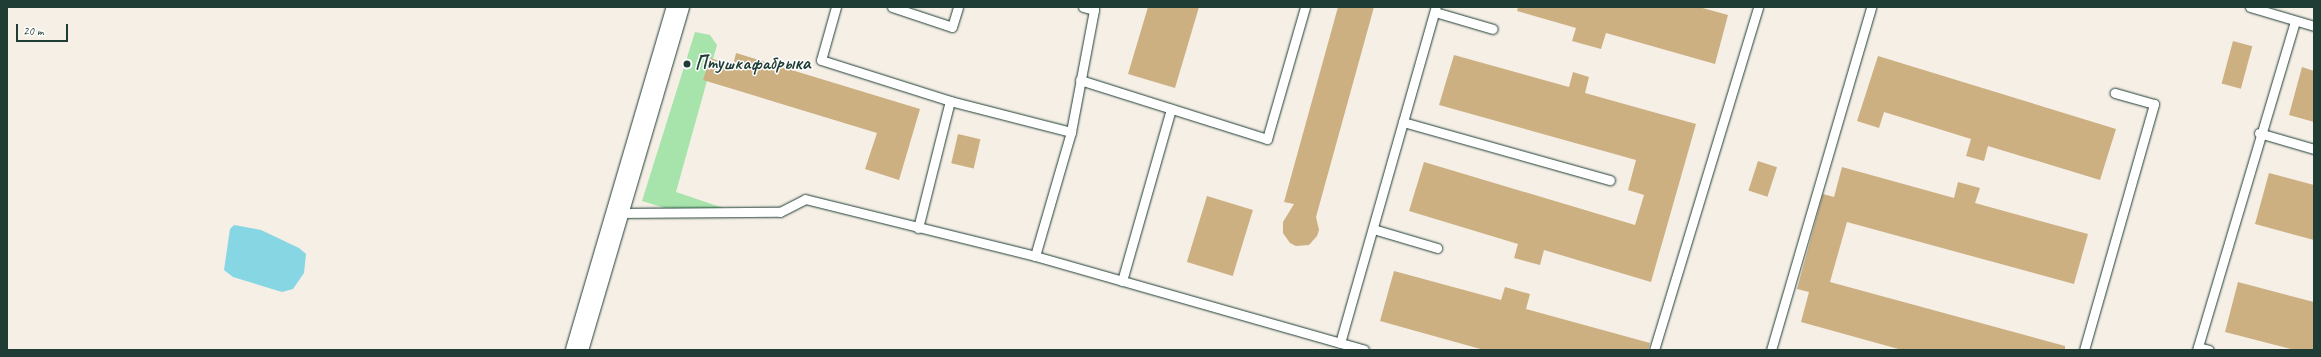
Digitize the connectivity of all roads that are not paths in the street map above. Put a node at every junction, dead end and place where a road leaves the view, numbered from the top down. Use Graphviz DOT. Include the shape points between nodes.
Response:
graph roads {
  1 [pos="678,7"];
  2 [pos="836,7"];
  3 [pos="892,7"];
  4 [pos="958,7"];
  5 [pos="1084,7"];
  6 [pos="1305,7"];
  7 [pos="1758,7"];
  8 [pos="1871,7"];
  9 [pos="2250,7"];
  10 [pos="1094,8"];
  11 [pos="1436,10"];
  12 [pos="2294,21"];
  13 [pos="2314,26"];
  14 [pos="1493,29"];
  15 [pos="1080,80"];
  16 [pos="2115,93"];
  17 [pos="950,101"];
  18 [pos="1171,109"];
  19 [pos="1403,122"];
  20 [pos="1070,132"];
  21 [pos="2259,133"];
  22 [pos="2314,149"];
  23 [pos="1610,180"];
  24 [pos="616,213"];
  25 [pos="918,228"];
  26 [pos="1373,229"];
  27 [pos="1438,248"];
  28 [pos="1035,256"];
  29 [pos="1122,281"];
  30 [pos="1340,343"];
  31 [pos="2198,348"];
  32 [pos="577,350"];
  33 [pos="1364,350"];
  34 [pos="1654,350"];
  35 [pos="1771,350"];
  36 [pos="2084,350"];
  37 [pos="2209,350"];
  1 -- 24 [label="main road"];
  2 -- 17 [label="lane" via="821,60"];
  3 -- 4 [label="lane" via="952,27"];
  5 -- 10 [label="lane"];
  6 -- 18 [label="lane" via="1267,140"];
  7 -- 34 [label="lane"];
  8 -- 35 [label="lane"];
  9 -- 12 [label="lane"];
  10 -- 15 [label="lane"];
  11 -- 14 [label="lane"];
  11 -- 19 [label="lane"];
  12 -- 13 [label="lane"];
  12 -- 21 [label="lane"];
  15 -- 18 [label="lane"];
  15 -- 20 [label="lane"];
  16 -- 36 [label="lane" via="2154,104"];
  17 -- 20 [label="lane"];
  17 -- 25 [label="lane"];
  18 -- 29 [label="lane"];
  19 -- 23 [label="lane"];
  19 -- 26 [label="lane"];
  20 -- 28 [label="lane"];
  21 -- 22 [label="lane"];
  21 -- 31 [label="lane"];
  24 -- 25 [label="lane" via="780,212 805,199"];
  24 -- 32 [label="main road"];
  25 -- 28 [label="lane"];
  26 -- 27 [label="lane"];
  26 -- 30 [label="lane"];
  28 -- 29 [label="lane"];
  29 -- 30 [label="lane"];
  30 -- 33 [label="lane"];
  31 -- 37 [label="lane"];
}
